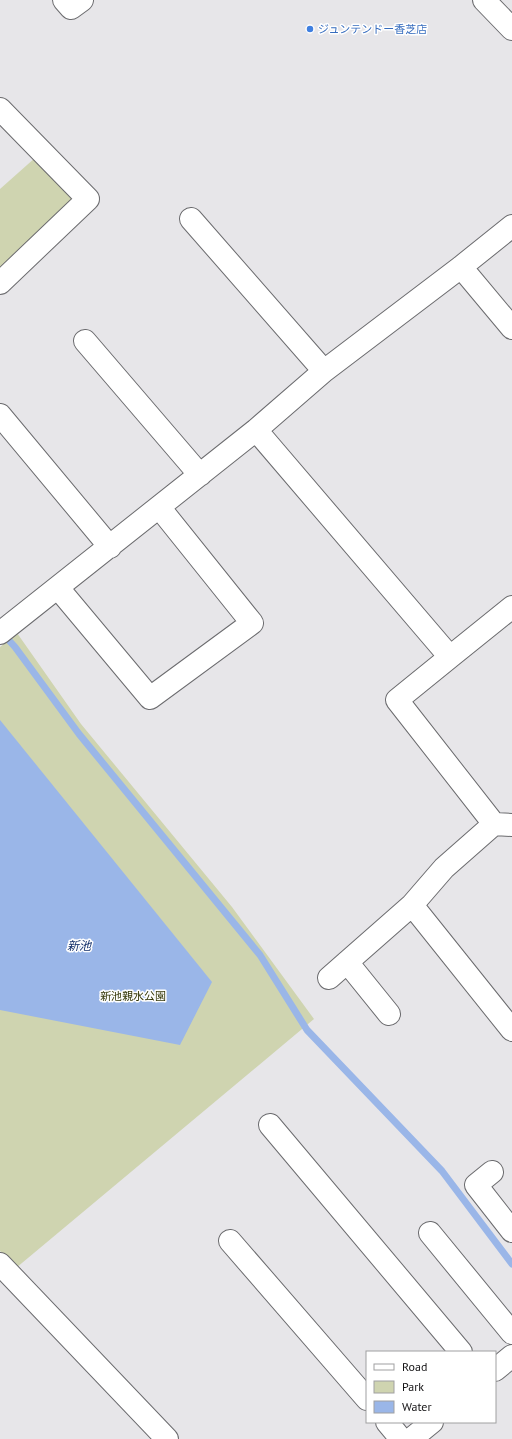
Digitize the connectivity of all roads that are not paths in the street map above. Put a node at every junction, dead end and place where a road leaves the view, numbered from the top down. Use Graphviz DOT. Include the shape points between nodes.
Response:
graph roads {
  1 [pos="64,0"];
  2 [pos="82,0"];
  3 [pos="484,0"];
  4 [pos="512,29"];
  5 [pos="0,109"];
  6 [pos="191,219"];
  7 [pos="512,226"];
  8 [pos="461,267"];
  9 [pos="0,282"];
  10 [pos="512,328"];
  11 [pos="85,341"];
  12 [pos="324,371"];
  13 [pos="0,415"];
  14 [pos="256,430"];
  15 [pos="200,475"];
  16 [pos="159,508"];
  17 [pos="110,546"];
  18 [pos="58,588"];
  19 [pos="512,607"];
  20 [pos="0,633"];
  21 [pos="450,657"];
  22 [pos="503,825"];
  23 [pos="412,905"];
  24 [pos="347,962"];
  25 [pos="329,978"];
  26 [pos="389,1014"];
  27 [pos="512,1030"];
  28 [pos="270,1125"];
  29 [pos="492,1172"];
  30 [pos="512,1231"];
  31 [pos="430,1233"];
  32 [pos="230,1241"];
  33 [pos="0,1264"];
  34 [pos="512,1332"];
  35 [pos="460,1351"];
  36 [pos="512,1356"];
  37 [pos="496,1369"];
  38 [pos="366,1398"];
  39 [pos="388,1423"];
  40 [pos="431,1423"];
  41 [pos="167,1439"];
  42 [pos="402,1439"];
  43 [pos="412,1439"];
  1 -- 2 [label="street" via="71,8"];
  3 -- 4 [label="street"];
  5 -- 9 [label="street" via="88,199"];
  6 -- 12 [label="street"];
  7 -- 8 [label="street"];
  8 -- 10 [label="street"];
  8 -- 12 [label="street"];
  11 -- 15 [label="street"];
  12 -- 14 [label="street"];
  13 -- 17 [label="street"];
  14 -- 15 [label="street"];
  14 -- 21 [label="street"];
  15 -- 16 [label="street"];
  16 -- 17 [label="street"];
  16 -- 18 [label="street" via="252,623 150,698"];
  17 -- 18 [label="street"];
  18 -- 20 [label="street"];
  19 -- 21 [label="street"];
  21 -- 22 [label="street" via="397,700"];
  22 -- 23 [label="street" via="444,868"];
  23 -- 24 [label="street"];
  23 -- 27 [label="street"];
  24 -- 25 [label="street"];
  24 -- 26 [label="street"];
  28 -- 35 [label="street"];
  29 -- 30 [label="street" via="476,1185"];
  31 -- 34 [label="street"];
  32 -- 38 [label="street"];
  33 -- 41 [label="street"];
  36 -- 37 [label="street"];
  39 -- 42 [label="street"];
  40 -- 43 [label="street"];
}
